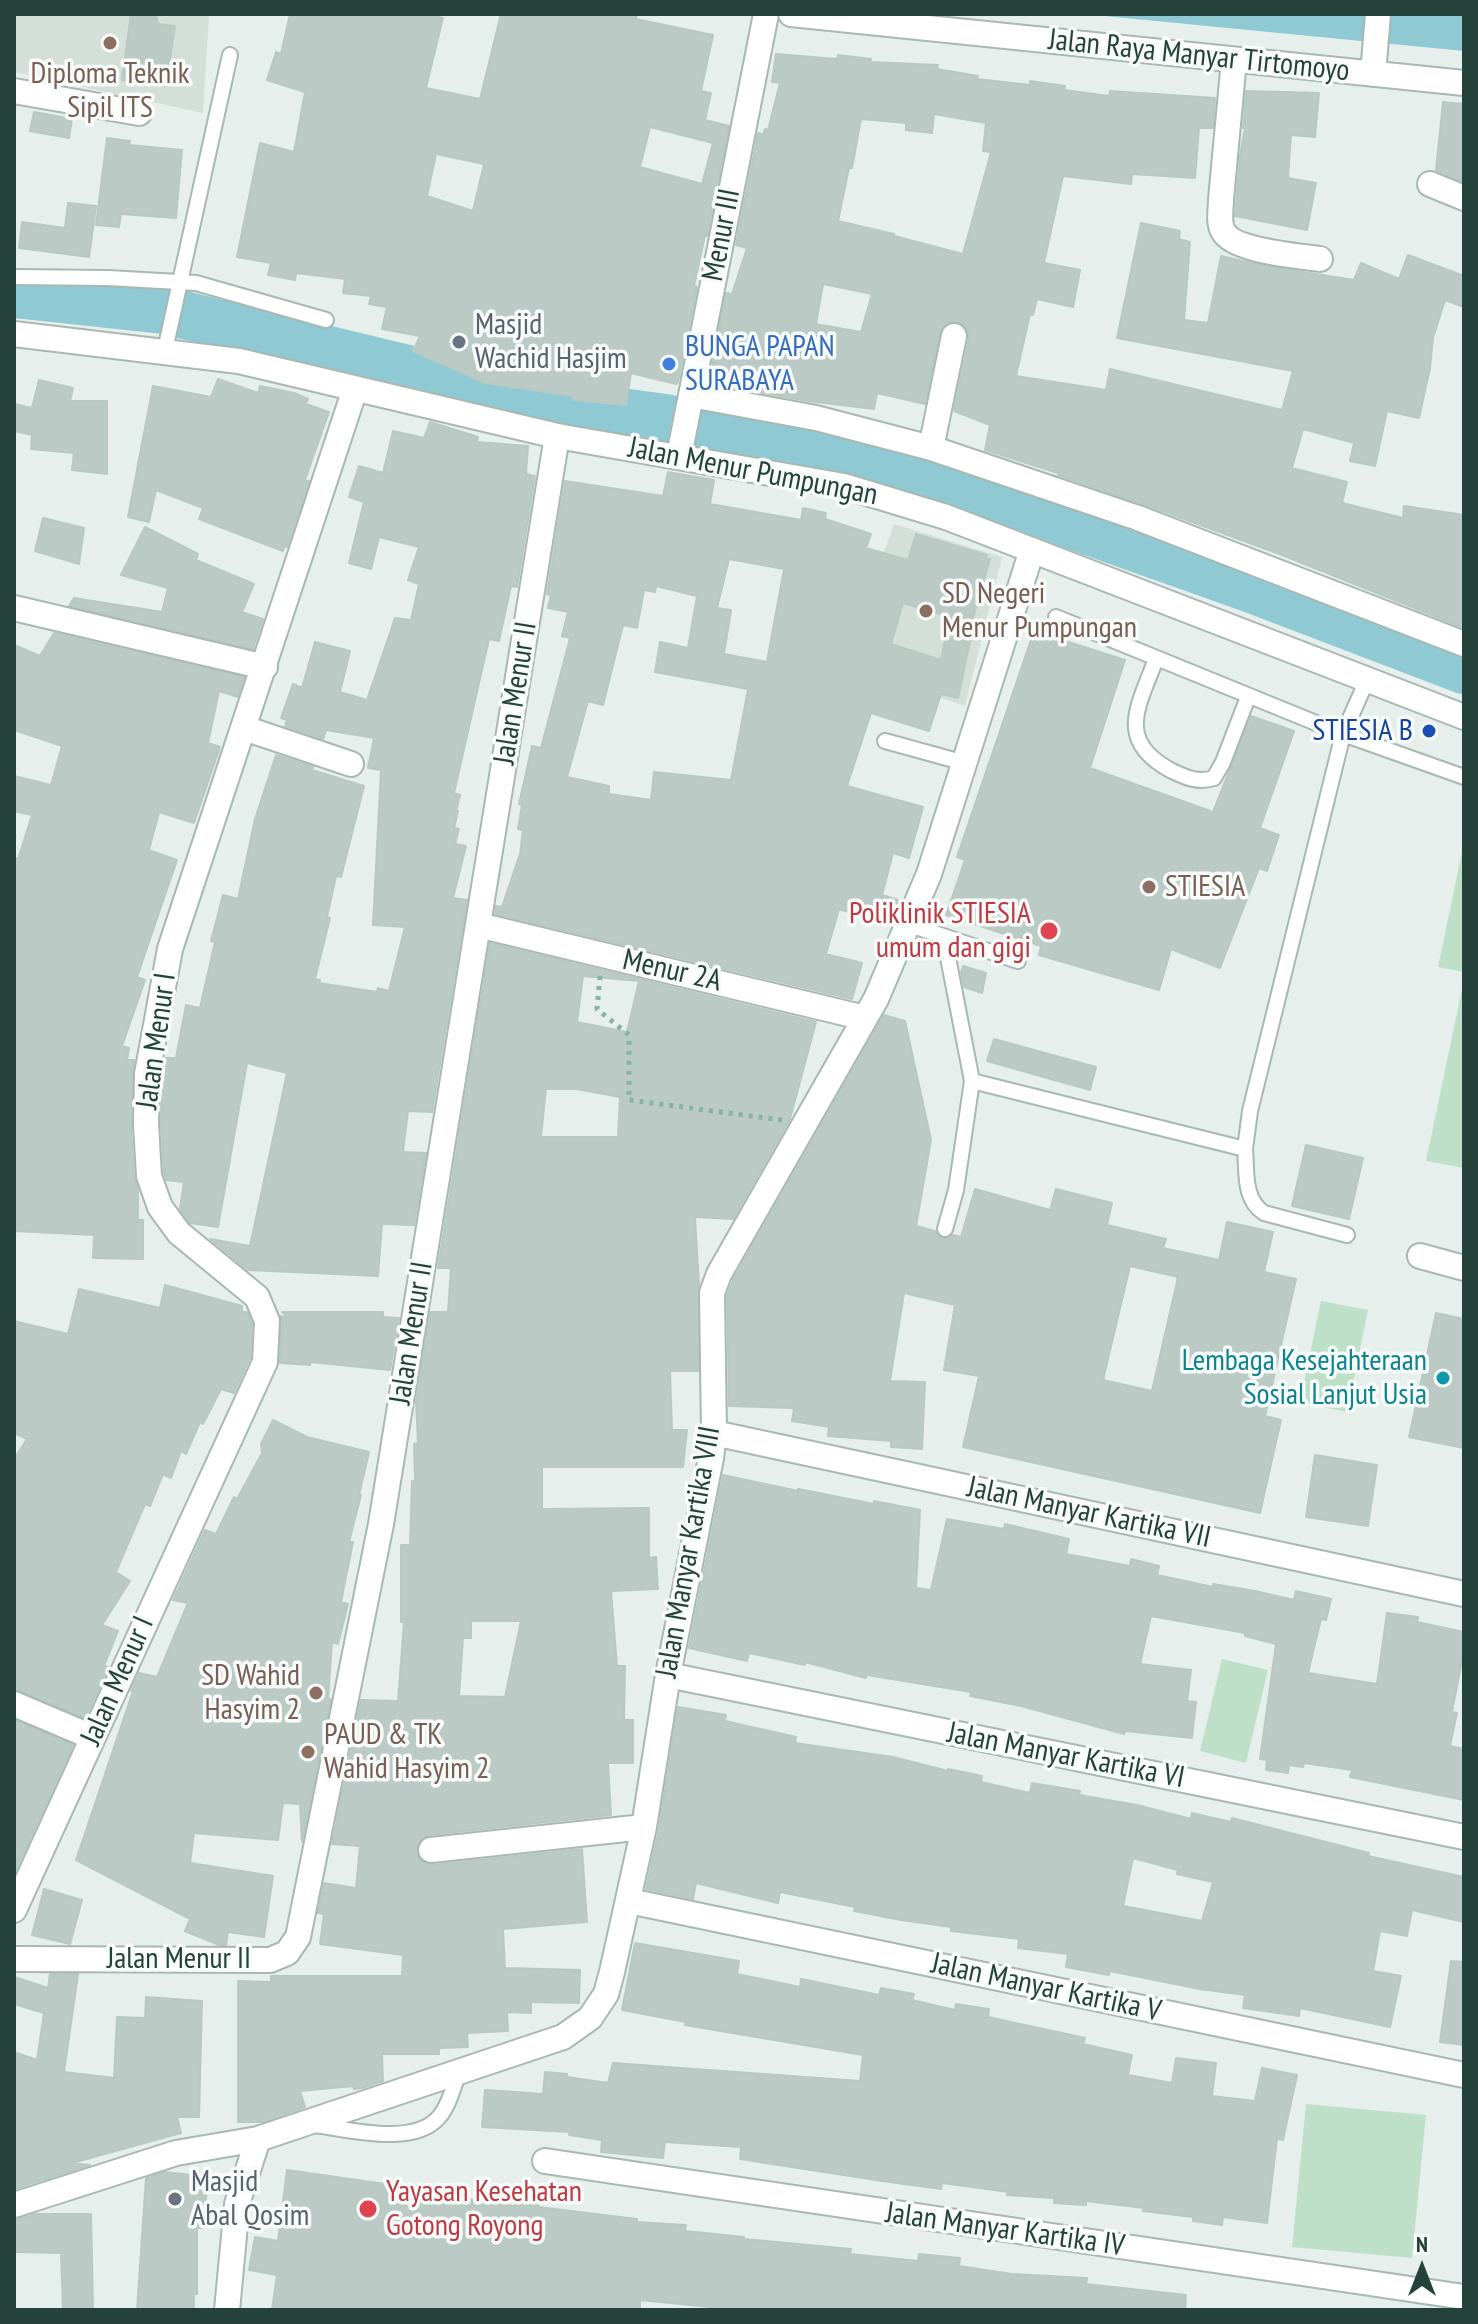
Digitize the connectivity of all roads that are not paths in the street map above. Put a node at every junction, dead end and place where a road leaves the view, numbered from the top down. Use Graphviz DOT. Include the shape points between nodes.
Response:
graph roads {
  1 [pos="766,14"];
  2 [pos="791,14"];
  3 [pos="1378,14"];
  4 [pos="230,55"];
  5 [pos="1234,60"];
  6 [pos="1373,74"];
  7 [pos="1464,83"];
  8 [pos="14,91"];
  9 [pos="139,113"];
  10 [pos="1430,184"];
  11 [pos="1464,198"];
  12 [pos="1320,259"];
  13 [pos="14,277"];
  14 [pos="181,283"];
  15 [pos="326,320"];
  16 [pos="14,334"];
  17 [pos="954,336"];
  18 [pos="168,338"];
  19 [pos="355,389"];
  20 [pos="690,400"];
  21 [pos="557,436"];
  22 [pos="931,448"];
  23 [pos="679,456"];
  24 [pos="1032,550"];
  25 [pos="14,608"];
  26 [pos="1056,617"];
  27 [pos="1464,644"];
  28 [pos="1156,659"];
  29 [pos="265,667"];
  30 [pos="1367,680"];
  31 [pos="1248,697"];
  32 [pos="1464,717"];
  33 [pos="244,728"];
  34 [pos="1343,734"];
  35 [pos="885,741"];
  36 [pos="965,763"];
  37 [pos="351,764"];
  38 [pos="1464,777"];
  39 [pos="907,924"];
  40 [pos="478,925"];
  41 [pos="944,937"];
  42 [pos="1018,961"];
  43 [pos="865,1018"];
  44 [pos="972,1081"];
  45 [pos="1245,1149"];
  46 [pos="945,1229"];
  47 [pos="1347,1235"];
  48 [pos="1420,1256"];
  49 [pos="1464,1268"];
  50 [pos="714,1433"];
  51 [pos="1464,1594"];
  52 [pos="668,1675"];
  53 [pos="14,1704"];
  54 [pos="92,1737"];
  55 [pos="644,1827"];
  56 [pos="1464,1837"];
  57 [pos="431,1850"];
  58 [pos="629,1901"];
  59 [pos="14,1910"];
  60 [pos="14,1959"];
  61 [pos="459,2072"];
  62 [pos="1464,2075"];
  63 [pos="306,2124"];
  64 [pos="258,2139"];
  65 [pos="545,2161"];
  66 [pos="14,2205"];
  67 [pos="1464,2297"];
  68 [pos="227,2310"];
  1 -- 20 [label="street, Menur III"];
  2 -- 5 [label="street, Jalan Raya Manyar Tirtomoyo"];
  3 -- 6 [label="street"];
  4 -- 14 [label="lane"];
  5 -- 6 [label="street, Jalan Raya Manyar Tirtomoyo"];
  5 -- 12 [label="street" via="1221,199 1223,233 1267,251"];
  6 -- 7 [label="street, Jalan Raya Manyar Tirtomoyo"];
  8 -- 9 [label="street"];
  10 -- 11 [label="street"];
  13 -- 14 [label="lane"];
  14 -- 15 [label="lane"];
  14 -- 18 [label="lane"];
  16 -- 18 [label="street, Jalan Menur Pumpungan"];
  17 -- 22 [label="street"];
  18 -- 19 [label="street, Jalan Menur Pumpungan"];
  19 -- 21 [label="street, Jalan Menur Pumpungan"];
  19 -- 29 [label="street, Jalan Menur I"];
  20 -- 22 [label="street" via="816,418"];
  20 -- 23 [label="street, Menur III"];
  21 -- 23 [label="street, Jalan Menur Pumpungan"];
  21 -- 40 [label="street, Jalan Menur II"];
  22 -- 27 [label="street" via="1138,518"];
  23 -- 24 [label="street, Jalan Menur Pumpungan" via="844,486"];
  24 -- 30 [label="street, Jalan Menur Pumpungan"];
  24 -- 36 [label="street, Jalan Manyar Kartika VIII"];
  25 -- 29 [label="street"];
  26 -- 28 [label="lane"];
  28 -- 31 [label="lane"];
  28 -- 31 [label="lane" via="1134,717 1136,734 1159,764 1185,777 1202,782 1214,778"];
  29 -- 33 [label="street, Jalan Menur I"];
  30 -- 32 [label="street, Jalan Menur Pumpungan"];
  30 -- 34 [label="lane"];
  31 -- 34 [label="lane"];
  33 -- 37 [label="street"];
  33 -- 54 [label="street, Jalan Menur I" via="170,949 147,1074 146,1124 149,1176 160,1207 179,1233 257,1297 267,1321 265,1362"];
  34 -- 38 [label="lane"];
  34 -- 45 [label="lane"];
  35 -- 36 [label="lane"];
  36 -- 39 [label="street, Jalan Manyar Kartika VIII"];
  39 -- 41 [label="lane"];
  39 -- 43 [label="street, Jalan Manyar Kartika VIII"];
  40 -- 43 [label="street, Menur 2A"];
  40 -- 60 [label="street, Jalan Menur II" via="381,1524 298,1937 287,1953 270,1960"];
  41 -- 42 [label="lane"];
  41 -- 44 [label="lane"];
  43 -- 50 [label="street, Jalan Manyar Kartika VIII" via="712,1293"];
  44 -- 45 [label="lane"];
  44 -- 46 [label="lane"];
  45 -- 47 [label="lane" via="1255,1207"];
  48 -- 49 [label="street"];
  50 -- 51 [label="street, Jalan Manyar Kartika VII"];
  50 -- 52 [label="street, Jalan Manyar Kartika VIII"];
  52 -- 55 [label="street, Jalan Manyar Kartika VIII"];
  52 -- 56 [label="street, Jalan Manyar Kartika VI"];
  53 -- 54 [label="street"];
  54 -- 59 [label="street, Jalan Menur I"];
  55 -- 57 [label="street"];
  55 -- 58 [label="street, Jalan Manyar Kartika VIII"];
  58 -- 61 [label="street, Jalan Manyar Kartika VIII" via="606,1994 590,2018 563,2037"];
  58 -- 62 [label="street, Jalan Manyar Kartika V"];
  61 -- 63 [label="street, Jalan Manyar Kartika VIII"];
  61 -- 63 [label="lane" via="441,2116 410,2133"];
  63 -- 64 [label="street, Jalan Manyar Kartika VIII"];
  64 -- 66 [label="street, Jalan Manyar Kartika VIII" via="165,2156"];
  64 -- 68 [label="street" via="237,2204"];
  65 -- 67 [label="street, Jalan Manyar Kartika IV"];
}
